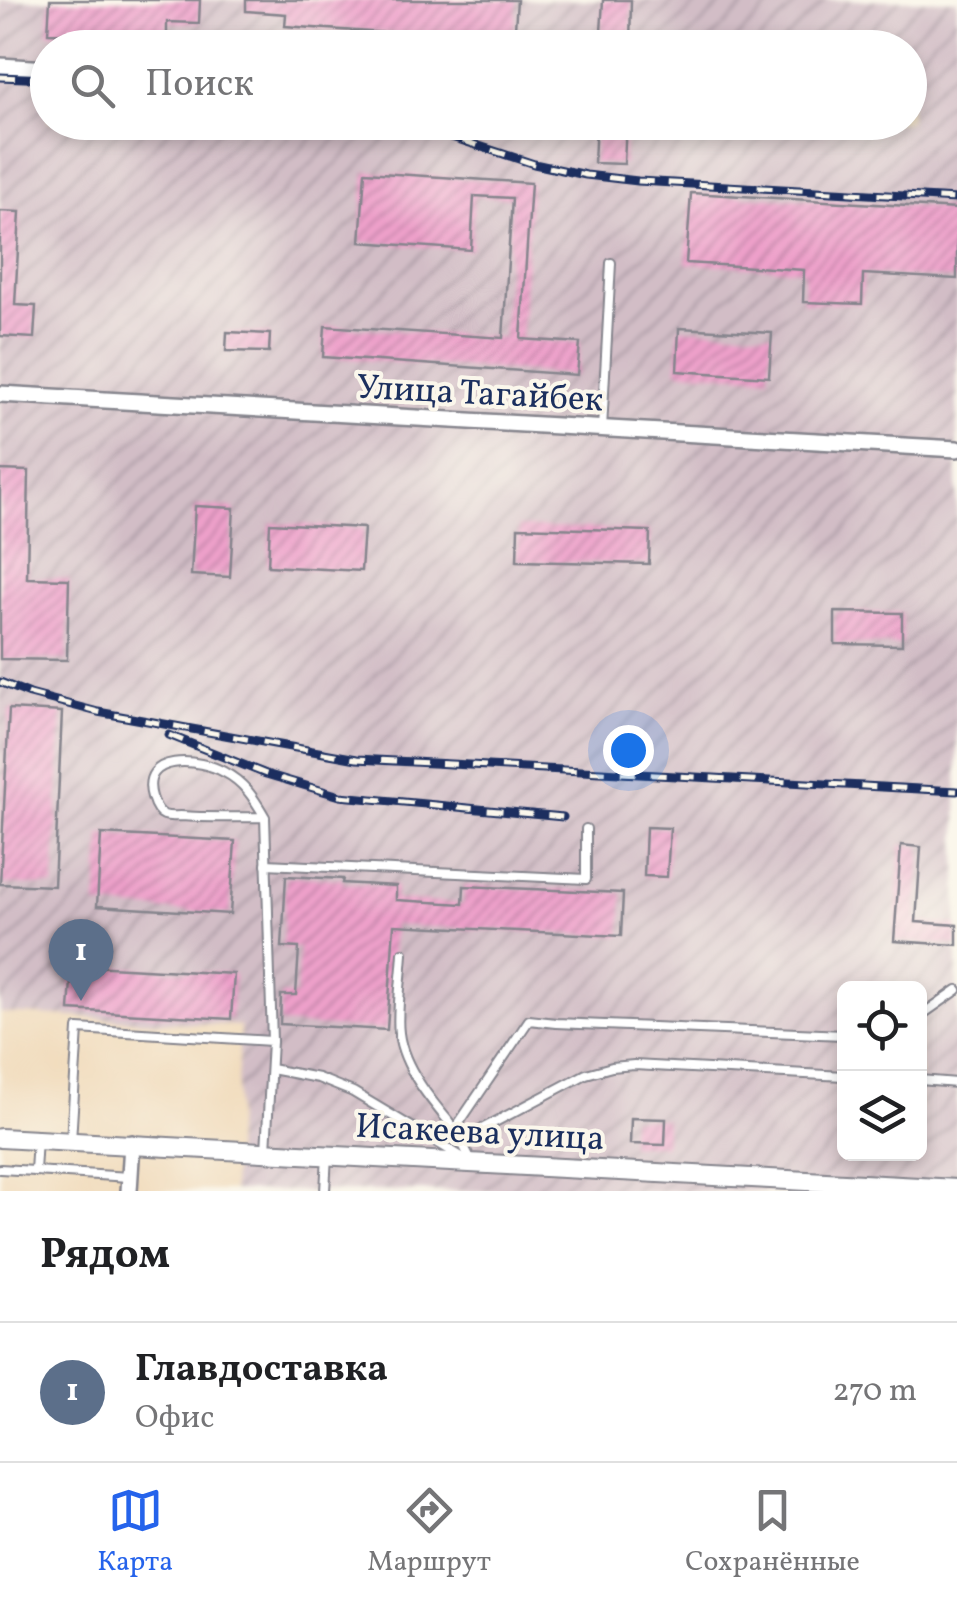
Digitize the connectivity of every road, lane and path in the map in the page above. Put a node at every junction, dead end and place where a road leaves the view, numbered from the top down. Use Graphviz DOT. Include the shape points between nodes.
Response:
graph roads {
  1 [pos="0,66"];
  2 [pos="30,68"];
  3 [pos="611,264"];
  4 [pos="0,394"];
  5 [pos="602,429"];
  6 [pos="957,449"];
  7 [pos="265,817"];
  8 [pos="586,828"];
  9 [pos="266,864"];
  10 [pos="403,953"];
  11 [pos="957,990"];
  12 [pos="927,1011"];
  13 [pos="837,1035"];
  14 [pos="272,1040"];
  15 [pos="271,1070"];
  16 [pos="837,1076"];
  17 [pos="927,1080"];
  18 [pos="957,1082"];
  19 [pos="455,1129"];
  20 [pos="0,1138"];
  21 [pos="37,1140"];
  22 [pos="461,1140"];
  23 [pos="71,1141"];
  24 [pos="132,1144"];
  25 [pos="266,1152"];
  26 [pos="327,1156"];
  27 [pos="473,1164"];
  28 [pos="0,1170"];
  29 [pos="35,1172"];
  30 [pos="129,1184"];
  31 [pos="737,1185"];
  32 [pos="833,1187"];
  33 [pos="957,1190"];
  34 [pos="325,1191"];
  1 -- 2 [label="street"];
  3 -- 5 [label="lane"];
  4 -- 5 [label="street, Улица Тагайбек"];
  5 -- 6 [label="street, Улица Тагайбек"];
  7 -- 7 [label="lane" via="164,816 149,789 155,771 170,762 209,765 240,782"];
  7 -- 9 [label="lane"];
  8 -- 9 [label="lane" via="586,879"];
  9 -- 14 [label="lane"];
  10 -- 19 [label="lane" via="398,1034 412,1072"];
  11 -- 12 [label="lane"];
  13 -- 19 [label="lane" via="528,1020"];
  14 -- 15 [label="lane"];
  14 -- 23 [label="lane" via="78,1029"];
  15 -- 25 [label="lane"];
  15 -- 27 [label="lane" via="353,1092"];
  16 -- 22 [label="lane" via="612,1068 586,1074"];
  17 -- 18 [label="lane"];
  19 -- 22 [label="lane"];
  20 -- 21 [label="street, Исакеева улица"];
  21 -- 23 [label="street, Исакеева улица"];
  21 -- 29 [label="lane"];
  22 -- 27 [label="lane"];
  23 -- 24 [label="street, Исакеева улица"];
  24 -- 25 [label="street, Исакеева улица"];
  24 -- 30 [label="street"];
  25 -- 26 [label="street, Исакеева улица"];
  26 -- 27 [label="street, Исакеева улица"];
  26 -- 34 [label="lane"];
  27 -- 31 [label="street, Исакеева улица"];
  28 -- 29 [label="lane"];
  29 -- 30 [label="lane"];
  31 -- 32 [label="street, Исакеева улица"];
  32 -- 33 [label="street, Исакеева улица"];
}
